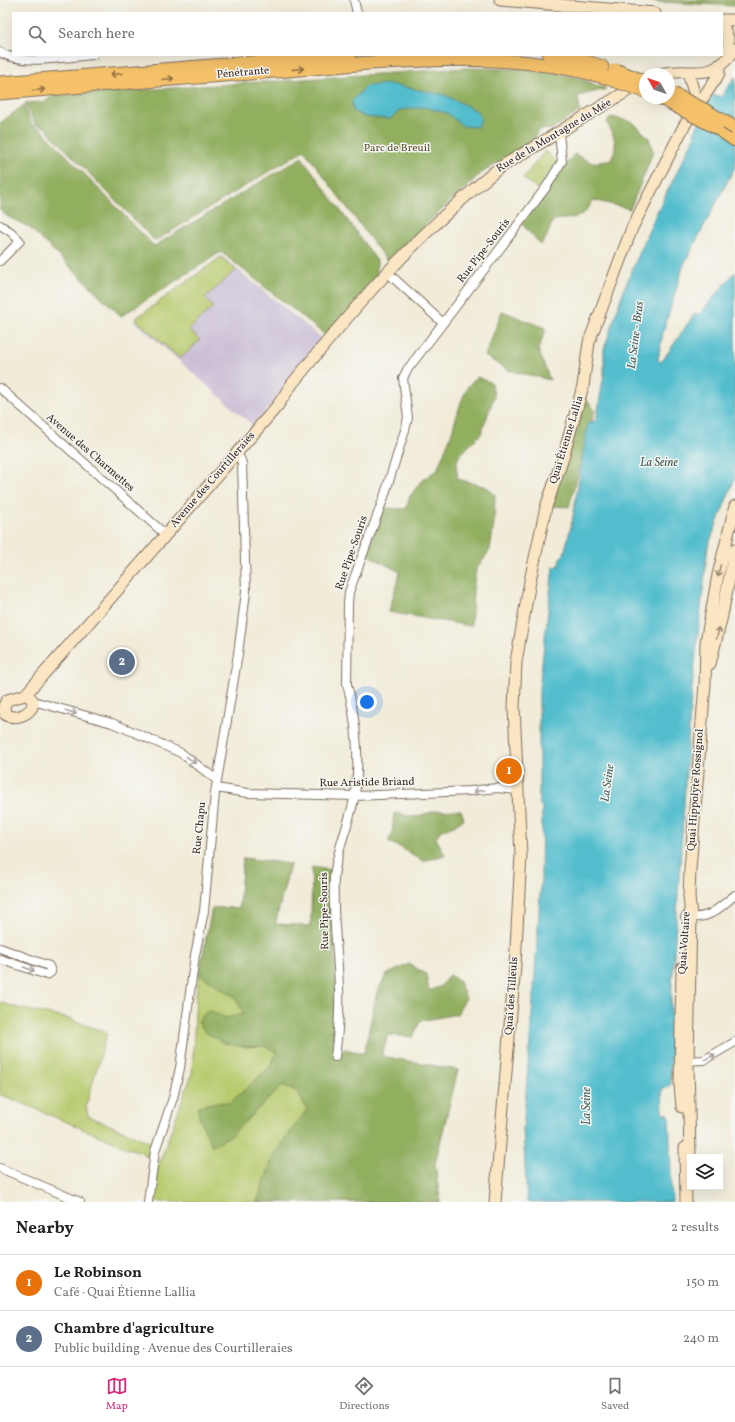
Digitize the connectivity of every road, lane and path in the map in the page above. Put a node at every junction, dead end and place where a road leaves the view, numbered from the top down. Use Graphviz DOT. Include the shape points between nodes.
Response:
graph roads {
  1 [pos="354,0"];
  2 [pos="500,0"];
  3 [pos="357,12"];
  4 [pos="643,12"];
  5 [pos="723,20"];
  6 [pos="735,20"];
  7 [pos="723,26"];
  8 [pos="0,52"];
  9 [pos="732,53"];
  10 [pos="80,56"];
  11 [pos="338,56"];
  12 [pos="554,56"];
  13 [pos="719,65"];
  14 [pos="675,72"];
  15 [pos="701,72"];
  16 [pos="688,73"];
  17 [pos="610,74"];
  18 [pos="639,80"];
  19 [pos="0,83"];
  20 [pos="639,85"];
  21 [pos="639,88"];
  22 [pos="708,92"];
  23 [pos="0,93"];
  24 [pos="675,95"];
  25 [pos="673,104"];
  26 [pos="695,109"];
  27 [pos="735,128"];
  28 [pos="559,134"];
  29 [pos="735,140"];
  30 [pos="0,225"];
  31 [pos="0,261"];
  32 [pos="397,263"];
  33 [pos="388,272"];
  34 [pos="442,323"];
  35 [pos="0,388"];
  36 [pos="236,454"];
  37 [pos="735,506"];
  38 [pos="166,534"];
  39 [pos="735,550"];
  40 [pos="705,684"];
  41 [pos="29,698"];
  42 [pos="4,699"];
  43 [pos="3,718"];
  44 [pos="217,784"];
  45 [pos="517,790"];
  46 [pos="354,796"];
  47 [pos="735,895"];
  48 [pos="689,896"];
  49 [pos="688,917"];
  50 [pos="0,948"];
  51 [pos="0,959"];
  52 [pos="735,1042"];
  53 [pos="335,1057"];
  54 [pos="684,1061"];
  55 [pos="690,1154"];
  56 [pos="0,1168"];
  57 [pos="691,1190"];
  58 [pos="80,1202"];
  59 [pos="148,1202"];
  60 [pos="496,1202"];
  61 [pos="686,1202"];
  62 [pos="692,1202"];
  1 -- 3 [label="street"];
  2 -- 4 [label="street"];
  5 -- 6 [label="street"];
  7 -- 9 [label="street"];
  8 -- 10 [label="street" via="6,56 26,60"];
  9 -- 13 [label="street"];
  11 -- 19 [label="main road, Pénétrante, one-way"];
  12 -- 17 [label="main road" via="584,62"];
  13 -- 15 [label="street" via="712,70"];
  13 -- 22 [label="street, Quai Étienne Lallia" via="719,73"];
  14 -- 16 [label="street"];
  15 -- 16 [label="street"];
  15 -- 22 [label="street"];
  16 -- 26 [label="street" via="695,96"];
  17 -- 18 [label="main road, bridge"];
  17 -- 21 [label="main road, bridge"];
  23 -- 17 [label="main road, Pénétrante, one-way" via="319,67 456,59 554,65"];
  20 -- 28 [label="street, Rue de la Montagne du Mée"];
  22 -- 26 [label="street, Quai Étienne Lallia"];
  24 -- 27 [label="main road, bridge"];
  25 -- 29 [label="main road, bridge"];
  26 -- 45 [label="street, Quai Étienne Lallia" via="632,228 589,342 583,386 546,507 516,662 514,708"];
  28 -- 32 [label="street, Rue de la Montagne du Mée" via="499,168"];
  28 -- 34 [label="street, Rue Pipe-Souris" via="562,161 560,166"];
  30 -- 31 [label="street" via="20,241"];
  32 -- 33 [label="street, Avenue des Courtilleraies"];
  33 -- 34 [label="street"];
  33 -- 36 [label="street, Avenue des Courtilleraies" via="315,356 280,403"];
  34 -- 46 [label="street, Rue Pipe-Souris" via="403,378 408,418 405,430 349,592 347,684 356,741"];
  35 -- 38 [label="street, Avenue des Charmettes"];
  36 -- 38 [label="street, Avenue des Courtilleraies"];
  36 -- 44 [label="street, Rue Chapu" via="242,463 246,592"];
  37 -- 40 [label="street, Quai Hippolyte Rossignol, one-way" via="710,616 706,642"];
  38 -- 41 [label="street, Avenue des Courtilleraies"];
  40 -- 39 [label="street, Quai Hippolyte Rossignol, one-way"];
  40 -- 48 [label="street, Quai Hippolyte Rossignol"];
  41 -- 42 [label="street"];
  41 -- 43 [label="street, Avenue des Courtilleraies" via="33,707 31,711"];
  41 -- 44 [label="street, Rue Aristide Briand, one-way" via="112,724 182,753"];
  42 -- 43 [label="street"];
  44 -- 46 [label="street, Rue Aristide Briand" via="248,793"];
  44 -- 59 [label="street, Rue Chapu" via="204,911 195,955 180,1068 155,1151"];
  45 -- 46 [label="street, Rue Aristide Briand, one-way" via="497,788 470,792"];
  45 -- 60 [label="street, Quai des Tilleuls" via="521,844 520,885"];
  46 -- 53 [label="street, Rue Pipe-Souris" via="334,878 339,989 339,1028"];
  47 -- 49 [label="street" via="709,916"];
  48 -- 49 [label="street, Quai Voltaire"];
  49 -- 54 [label="street, Quai Voltaire" via="681,1010"];
  51 -- 50 [label="street, one-way" via="47,976 51,972 50,966"];
  54 -- 52 [label="street, one-way" via="704,1060"];
  54 -- 55 [label="street, Quai Voltaire"];
  54 -- 61 [label="street, Quai Voltaire" via="680,1085"];
  56 -- 58 [label="street"];
  57 -- 62 [label="street"];
}
